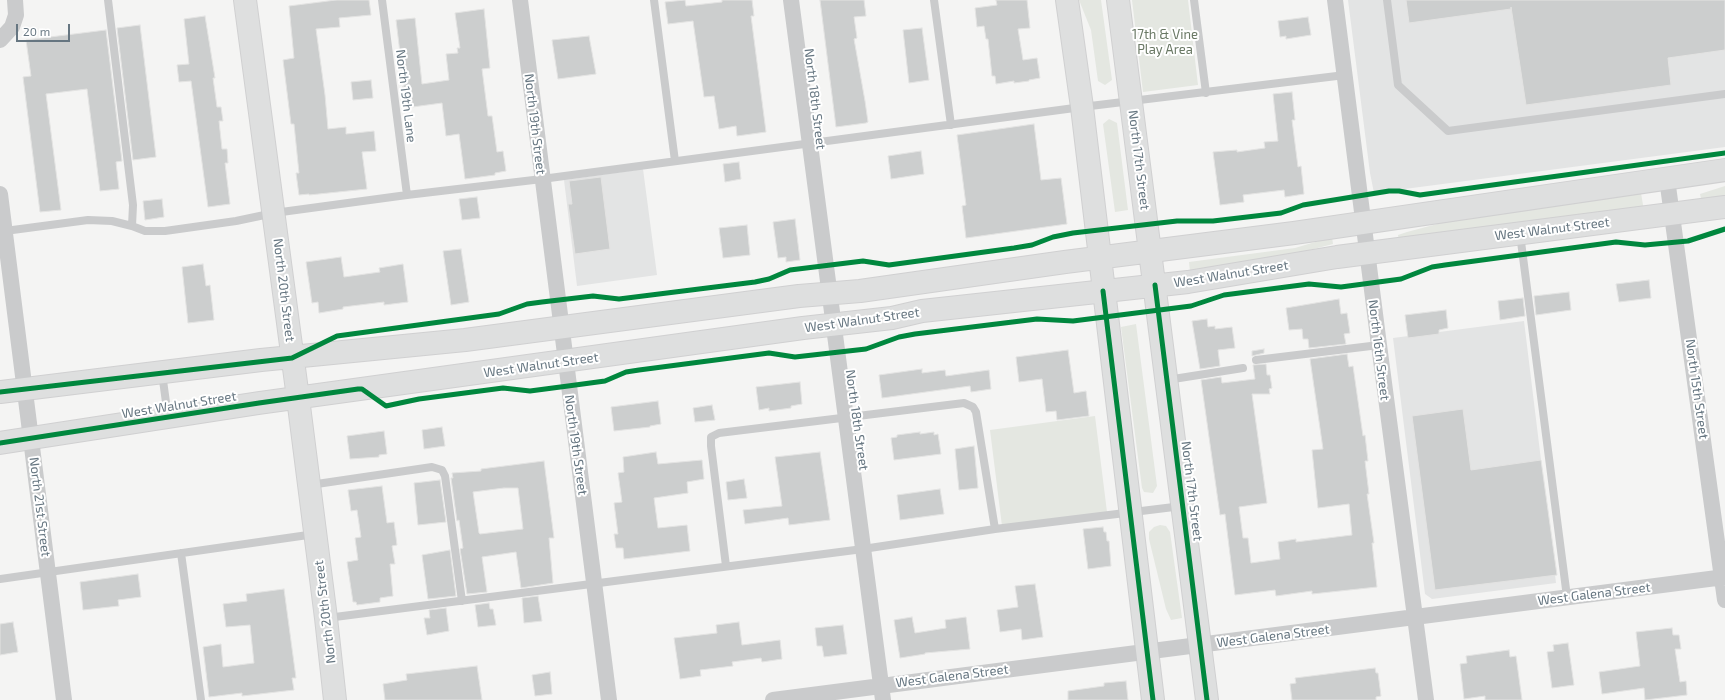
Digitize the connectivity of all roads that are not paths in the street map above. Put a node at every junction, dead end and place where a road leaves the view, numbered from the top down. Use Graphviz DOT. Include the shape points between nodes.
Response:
graph roads {
  1 [pos="108,0"];
  2 [pos="245,0"];
  3 [pos="382,0"];
  4 [pos="520,0"];
  5 [pos="654,0"];
  6 [pos="791,0"];
  7 [pos="934,0"];
  8 [pos="1067,0"];
  9 [pos="1118,0"];
  10 [pos="1194,0"];
  11 [pos="1335,0"];
  12 [pos="1387,0"];
  13 [pos="20,1"];
  14 [pos="0,40"];
  15 [pos="1345,75"];
  16 [pos="1206,93"];
  17 [pos="1725,94"];
  18 [pos="1132,101"];
  19 [pos="1082,107"];
  20 [pos="951,125"];
  21 [pos="809,144"];
  22 [pos="675,161"];
  23 [pos="1725,170"];
  24 [pos="542,179"];
  25 [pos="1667,179"];
  26 [pos="0,194"];
  27 [pos="407,195"];
  28 [pos="1725,207"];
  29 [pos="274,213"];
  30 [pos="1672,214"];
  31 [pos="1363,223"];
  32 [pos="132,226"];
  33 [pos="5,231"];
  34 [pos="1520,233"];
  35 [pos="4,250"];
  36 [pos="1150,251"];
  37 [pos="1368,253"];
  38 [pos="1099,258"];
  39 [pos="1155,285"];
  40 [pos="1103,291"];
  41 [pos="829,294"];
  42 [pos="832,325"];
  43 [pos="561,327"];
  44 [pos="1379,345"];
  45 [pos="292,358"];
  46 [pos="1256,360"];
  47 [pos="565,361"];
  48 [pos="1243,368"];
  49 [pos="162,372"];
  50 [pos="1167,380"];
  51 [pos="25,388"];
  52 [pos="0,392"];
  53 [pos="298,398"];
  54 [pos="845,417"];
  55 [pos="168,418"];
  56 [pos="32,439"];
  57 [pos="0,443"];
  58 [pos="309,486"];
  59 [pos="1183,506"];
  60 [pos="1130,514"];
  61 [pos="995,529"];
  62 [pos="315,534"];
  63 [pos="863,549"];
  64 [pos="181,553"];
  65 [pos="726,566"];
  66 [pos="48,572"];
  67 [pos="1724,577"];
  68 [pos="0,579"];
  69 [pos="595,583"];
  70 [pos="1567,597"];
  71 [pos="1725,600"];
  72 [pos="462,601"];
  73 [pos="326,618"];
  74 [pos="1415,618"];
  75 [pos="1200,645"];
  76 [pos="1147,652"];
  77 [pos="882,693"];
  78 [pos="64,700"];
  79 [pos="201,700"];
  80 [pos="335,700"];
  81 [pos="609,700"];
  82 [pos="773,700"];
  83 [pos="1153,700"];
  84 [pos="1207,700"];
  85 [pos="1426,700"];
  1 -- 32 [label="lane" via="132,205"];
  2 -- 29 [label="main road, North 20th Street"];
  3 -- 27 [label="lane, North 19th Lane"];
  4 -- 24 [label="street, North 19th Street"];
  5 -- 22 [label="lane"];
  6 -- 21 [label="street, North 18th Street"];
  7 -- 20 [label="lane"];
  8 -- 19 [label="main road"];
  9 -- 18 [label="main road, North 17th Street"];
  10 -- 16 [label="lane"];
  11 -- 15 [label="street, North 16th Street"];
  12 -- 17 [label="lane" via="1398,85 1448,131"];
  13 -- 14 [label="street" via="12,27"];
  15 -- 16 [label="lane"];
  15 -- 31 [label="street, North 16th Street"];
  16 -- 18 [label="lane"];
  18 -- 19 [label="lane"];
  18 -- 36 [label="main road, North 17th Street"];
  19 -- 20 [label="lane"];
  19 -- 38 [label="main road"];
  20 -- 21 [label="lane"];
  21 -- 22 [label="lane"];
  21 -- 41 [label="street, North 18th Street"];
  22 -- 24 [label="lane"];
  23 -- 25 [label="main road"];
  24 -- 27 [label="lane"];
  24 -- 43 [label="street, North 19th Street"];
  25 -- 30 [label="street, North 15th Street"];
  25 -- 31 [label="main road"];
  26 -- 33 [label="street, North 21st Street"];
  27 -- 29 [label="lane"];
  28 -- 30 [label="main road, West Walnut Street"];
  29 -- 32 [label="lane" via="165,231 145,231"];
  29 -- 45 [label="main road, North 20th Street"];
  30 -- 34 [label="main road, West Walnut Street"];
  30 -- 67 [label="street, North 15th Street"];
  31 -- 36 [label="main road"];
  31 -- 37 [label="street, North 16th Street"];
  32 -- 33 [label="lane" via="112,221 88,220"];
  33 -- 35 [label="street, North 21st Street"];
  34 -- 37 [label="main road, West Walnut Street"];
  34 -- 70 [label="lane"];
  35 -- 51 [label="street, North 21st Street"];
  36 -- 38 [label="main road"];
  36 -- 39 [label="main road, North 17th Street"];
  37 -- 39 [label="main road, West Walnut Street"];
  37 -- 44 [label="street, North 16th Street"];
  38 -- 40 [label="main road"];
  38 -- 41 [label="main road"];
  39 -- 40 [label="main road, West Walnut Street"];
  39 -- 50 [label="main road, North 17th Street"];
  40 -- 42 [label="main road, West Walnut Street" via="922,311 892,318"];
  40 -- 60 [label="main road"];
  41 -- 42 [label="street, North 18th Street"];
  41 -- 43 [label="main road"];
  42 -- 47 [label="main road, West Walnut Street"];
  42 -- 54 [label="street, North 18th Street"];
  43 -- 45 [label="main road"];
  43 -- 47 [label="street, North 19th Street"];
  44 -- 46 [label="lane"];
  44 -- 74 [label="street, North 16th Street"];
  45 -- 49 [label="main road"];
  45 -- 53 [label="main road, North 20th Street"];
  47 -- 53 [label="main road, West Walnut Street"];
  47 -- 69 [label="street, North 19th Street"];
  48 -- 50 [label="lane"];
  49 -- 51 [label="main road"];
  49 -- 55 [label="lane"];
  50 -- 59 [label="main road, North 17th Street"];
  51 -- 52 [label="main road"];
  51 -- 56 [label="street, North 21st Street"];
  53 -- 55 [label="main road, West Walnut Street"];
  53 -- 58 [label="main road, North 20th Street"];
  54 -- 61 [label="lane" via="964,403 973,407 976,412"];
  54 -- 63 [label="street, North 18th Street"];
  54 -- 65 [label="lane" via="719,433 711,437"];
  55 -- 56 [label="main road, West Walnut Street"];
  56 -- 57 [label="main road, West Walnut Street"];
  56 -- 66 [label="street, North 21st Street"];
  58 -- 62 [label="main road, North 20th Street"];
  58 -- 72 [label="lane" via="432,467 442,470 445,476"];
  59 -- 60 [label="lane"];
  59 -- 75 [label="main road, North 17th Street"];
  60 -- 61 [label="lane"];
  60 -- 76 [label="main road"];
  61 -- 63 [label="lane"];
  62 -- 64 [label="lane"];
  62 -- 73 [label="main road, North 20th Street"];
  63 -- 65 [label="lane"];
  63 -- 77 [label="street, North 18th Street"];
  64 -- 66 [label="lane"];
  64 -- 79 [label="lane"];
  65 -- 69 [label="lane"];
  66 -- 68 [label="lane"];
  66 -- 78 [label="street, North 21st Street"];
  67 -- 70 [label="street, West Galena Street"];
  67 -- 71 [label="street, North 15th Street"];
  69 -- 72 [label="lane"];
  69 -- 81 [label="street, North 19th Street"];
  70 -- 74 [label="street, West Galena Street"];
  72 -- 73 [label="lane"];
  73 -- 80 [label="main road, North 20th Street"];
  74 -- 75 [label="street, West Galena Street"];
  74 -- 85 [label="street, North 16th Street"];
  75 -- 76 [label="street, West Galena Street"];
  75 -- 84 [label="main road, North 17th Street"];
  76 -- 77 [label="street, West Galena Street"];
  76 -- 83 [label="main road"];
  77 -- 82 [label="street, West Galena Street"];
}
